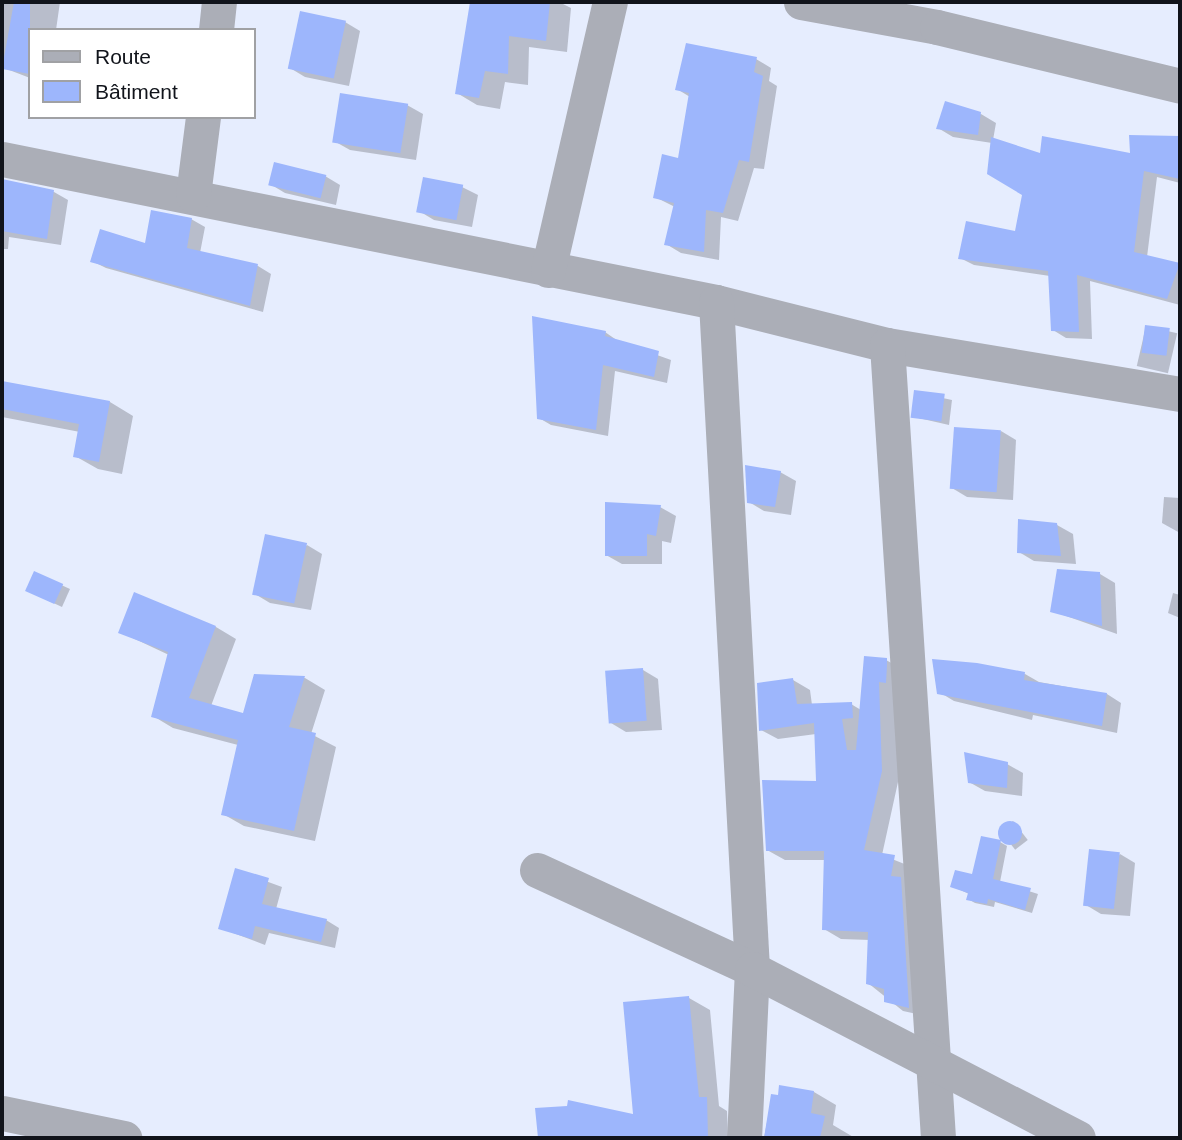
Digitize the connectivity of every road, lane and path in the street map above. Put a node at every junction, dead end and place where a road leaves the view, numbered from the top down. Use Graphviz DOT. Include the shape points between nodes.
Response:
graph roads {
  1 [pos="219,2"];
  2 [pos="610,2"];
  3 [pos="801,2"];
  4 [pos="938,14"];
  5 [pos="216,28"];
  6 [pos="1180,86"];
  7 [pos="203,119"];
  8 [pos="2,159"];
  9 [pos="192,195"];
  10 [pos="548,270"];
  11 [pos="716,302"];
  12 [pos="887,345"];
  13 [pos="1180,394"];
  14 [pos="537,870"];
  15 [pos="752,969"];
  16 [pos="934,1067"];
  17 [pos="2,1113"];
  18 [pos="124,1138"];
  19 [pos="744,1138"];
  20 [pos="938,1138"];
  21 [pos="1078,1138"];
  1 -- 5 [label="street"];
  2 -- 10 [label="street"];
  3 -- 4 [label="street"];
  4 -- 6 [label="street"];
  7 -- 9 [label="street"];
  8 -- 9 [label="street"];
  9 -- 10 [label="street"];
  10 -- 11 [label="street"];
  11 -- 12 [label="street"];
  11 -- 15 [label="street"];
  12 -- 13 [label="street"];
  12 -- 16 [label="street"];
  14 -- 15 [label="street"];
  15 -- 16 [label="street"];
  15 -- 19 [label="street"];
  16 -- 20 [label="street"];
  16 -- 21 [label="street"];
  17 -- 18 [label="street"];
}
